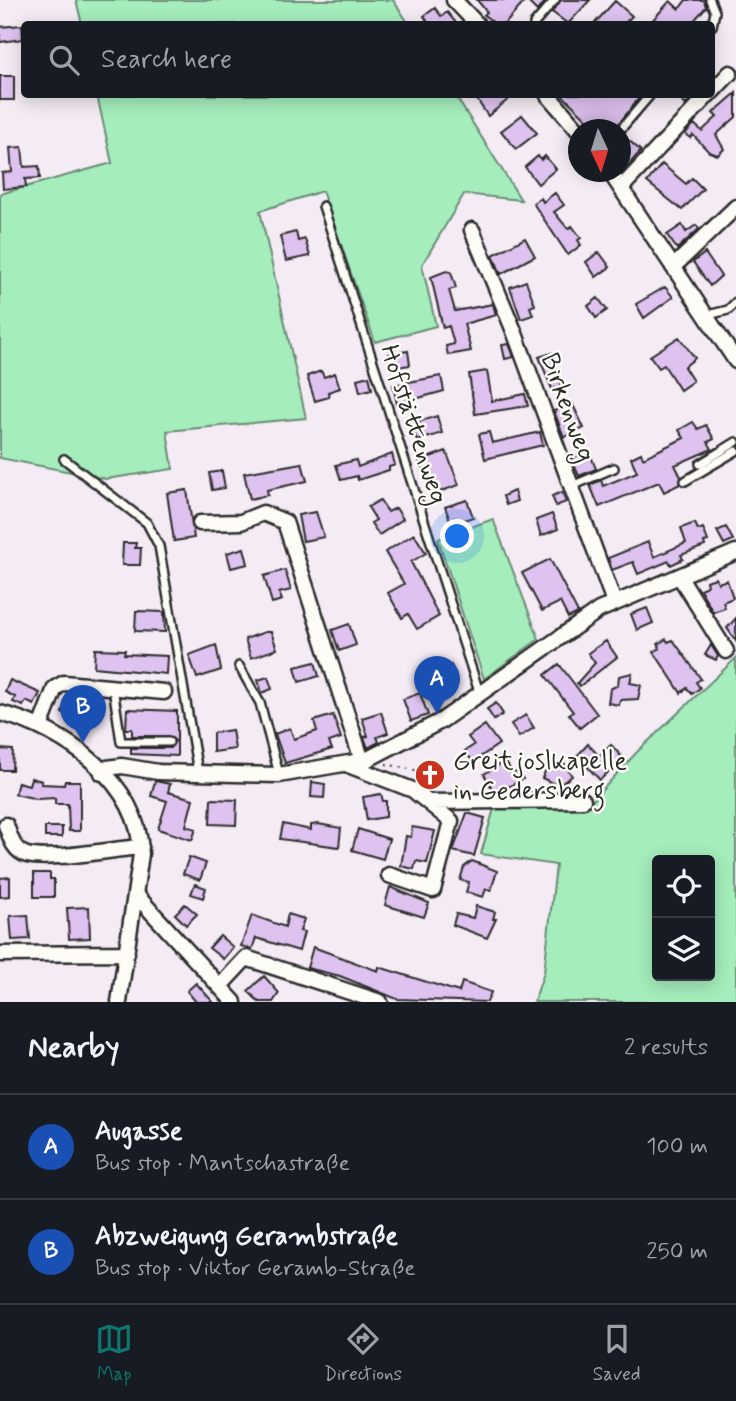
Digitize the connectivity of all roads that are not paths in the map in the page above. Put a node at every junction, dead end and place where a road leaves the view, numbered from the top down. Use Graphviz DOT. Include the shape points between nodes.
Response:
graph roads {
  1 [pos="454,0"];
  2 [pos="555,0"];
  3 [pos="710,0"];
  4 [pos="474,21"];
  5 [pos="537,21"];
  6 [pos="713,21"];
  7 [pos="733,74"];
  8 [pos="715,89"];
  9 [pos="551,98"];
  10 [pos="648,98"];
  11 [pos="705,98"];
  12 [pos="569,119"];
  13 [pos="629,119"];
  14 [pos="617,182"];
  15 [pos="621,188"];
  16 [pos="323,206"];
  17 [pos="736,207"];
  18 [pos="472,230"];
  19 [pos="673,267"];
  20 [pos="736,302"];
  21 [pos="708,315"];
  22 [pos="736,361"];
  23 [pos="736,442"];
  24 [pos="736,452"];
  25 [pos="64,460"];
  26 [pos="700,464"];
  27 [pos="614,468"];
  28 [pos="685,481"];
  29 [pos="572,486"];
  30 [pos="200,523"];
  31 [pos="736,552"];
  32 [pos="680,577"];
  33 [pos="614,602"];
  34 [pos="726,650"];
  35 [pos="239,666"];
  36 [pos="113,687"];
  37 [pos="163,692"];
  38 [pos="480,695"];
  39 [pos="0,713"];
  40 [pos="40,727"];
  41 [pos="169,742"];
  42 [pos="358,762"];
  43 [pos="198,772"];
  44 [pos="103,773"];
  45 [pos="279,775"];
  46 [pos="583,800"];
  47 [pos="432,802"];
  48 [pos="6,825"];
  49 [pos="141,847"];
  50 [pos="389,875"];
  51 [pos="136,895"];
  52 [pos="127,953"];
  53 [pos="0,954"];
  54 [pos="220,986"];
  55 [pos="119,1002"];
  56 [pos="234,1002"];
  57 [pos="380,1002"];
  1 -- 4 [label="street"];
  2 -- 5 [label="lane"];
  3 -- 6 [label="lane"];
  7 -- 8 [label="street"];
  9 -- 12 [label="street"];
  10 -- 13 [label="lane"];
  11 -- 15 [label="street"];
  14 -- 15 [label="street"];
  15 -- 19 [label="street"];
  16 -- 38 [label="lane, Hofstättenweg"];
  17 -- 19 [label="street"];
  18 -- 29 [label="street, Birkenweg"];
  19 -- 21 [label="street"];
  20 -- 21 [label="lane" via="728,310"];
  21 -- 22 [label="street"];
  23 -- 26 [label="lane"];
  24 -- 28 [label="lane"];
  25 -- 43 [label="lane" via="147,523 159,545"];
  27 -- 29 [label="lane"];
  29 -- 33 [label="street, Birkenweg"];
  30 -- 42 [label="street" via="242,522 263,513 285,522"];
  31 -- 32 [label="street"];
  32 -- 33 [label="street"];
  32 -- 34 [label="street"];
  33 -- 38 [label="street"];
  35 -- 45 [label="lane" via="260,703"];
  36 -- 37 [label="street"];
  36 -- 40 [label="street" via="64,682 55,688"];
  36 -- 41 [label="lane" via="121,742"];
  38 -- 42 [label="street" via="441,721"];
  39 -- 40 [label="street"];
  40 -- 44 [label="street" via="70,744"];
  42 -- 45 [label="street"];
  42 -- 47 [label="street"];
  43 -- 44 [label="street" via="122,766"];
  43 -- 45 [label="street"];
  44 -- 49 [label="street" via="136,815"];
  46 -- 47 [label="street"];
  47 -- 50 [label="street" via="451,821 433,890"];
  48 -- 49 [label="street" via="14,846 26,855"];
  49 -- 51 [label="street"];
  51 -- 52 [label="street"];
  51 -- 54 [label="street"];
  52 -- 53 [label="street"];
  52 -- 55 [label="street"];
  54 -- 56 [label="street"];
  54 -- 57 [label="street" via="246,958"];
}
